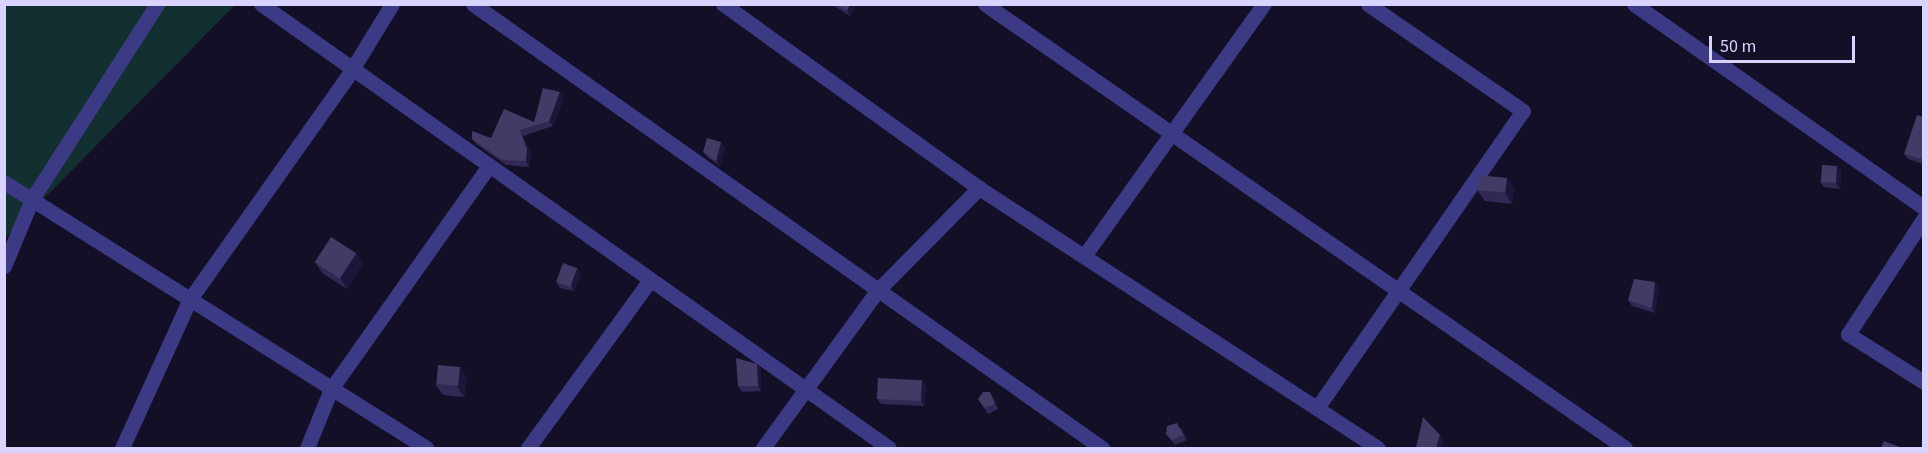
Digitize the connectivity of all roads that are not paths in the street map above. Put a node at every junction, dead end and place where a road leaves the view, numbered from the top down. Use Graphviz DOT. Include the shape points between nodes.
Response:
graph roads {
  1 [pos="158,4"];
  2 [pos="261,4"];
  3 [pos="392,4"];
  4 [pos="472,4"];
  5 [pos="723,4"];
  6 [pos="985,4"];
  7 [pos="1264,4"];
  8 [pos="1368,4"];
  9 [pos="1634,4"];
  10 [pos="352,69"];
  11 [pos="1171,134"];
  12 [pos="489,166"];
  13 [pos="4,182"];
  14 [pos="979,188"];
  15 [pos="32,199"];
  16 [pos="1923,208"];
  17 [pos="1923,218"];
  18 [pos="1084,256"];
  19 [pos="4,266"];
  20 [pos="650,280"];
  21 [pos="878,290"];
  22 [pos="1398,291"];
  23 [pos="190,300"];
  24 [pos="1923,382"];
  25 [pos="331,388"];
  26 [pos="806,390"];
  27 [pos="1317,408"];
  28 [pos="122,448"];
  29 [pos="307,448"];
  30 [pos="426,448"];
  31 [pos="528,448"];
  32 [pos="763,448"];
  33 [pos="889,448"];
  34 [pos="1102,448"];
  35 [pos="1378,448"];
  36 [pos="1625,448"];
  1 -- 15 [label="street"];
  2 -- 10 [label="street"];
  3 -- 10 [label="street"];
  4 -- 21 [label="street"];
  5 -- 14 [label="street"];
  6 -- 11 [label="street"];
  7 -- 11 [label="street"];
  8 -- 22 [label="street" via="1523,111"];
  9 -- 16 [label="street"];
  10 -- 12 [label="street"];
  10 -- 23 [label="street"];
  11 -- 18 [label="street"];
  11 -- 22 [label="street"];
  12 -- 20 [label="street"];
  12 -- 25 [label="street"];
  13 -- 15 [label="street"];
  14 -- 18 [label="street"];
  14 -- 21 [label="street"];
  15 -- 19 [label="street"];
  15 -- 23 [label="street"];
  17 -- 24 [label="street" via="1848,334"];
  18 -- 27 [label="street"];
  20 -- 26 [label="street"];
  20 -- 31 [label="street"];
  21 -- 26 [label="street"];
  21 -- 34 [label="street"];
  22 -- 27 [label="street"];
  22 -- 36 [label="street"];
  23 -- 25 [label="street"];
  23 -- 28 [label="street"];
  25 -- 29 [label="street"];
  25 -- 30 [label="street"];
  26 -- 32 [label="street"];
  26 -- 33 [label="street"];
  27 -- 35 [label="street"];
}
